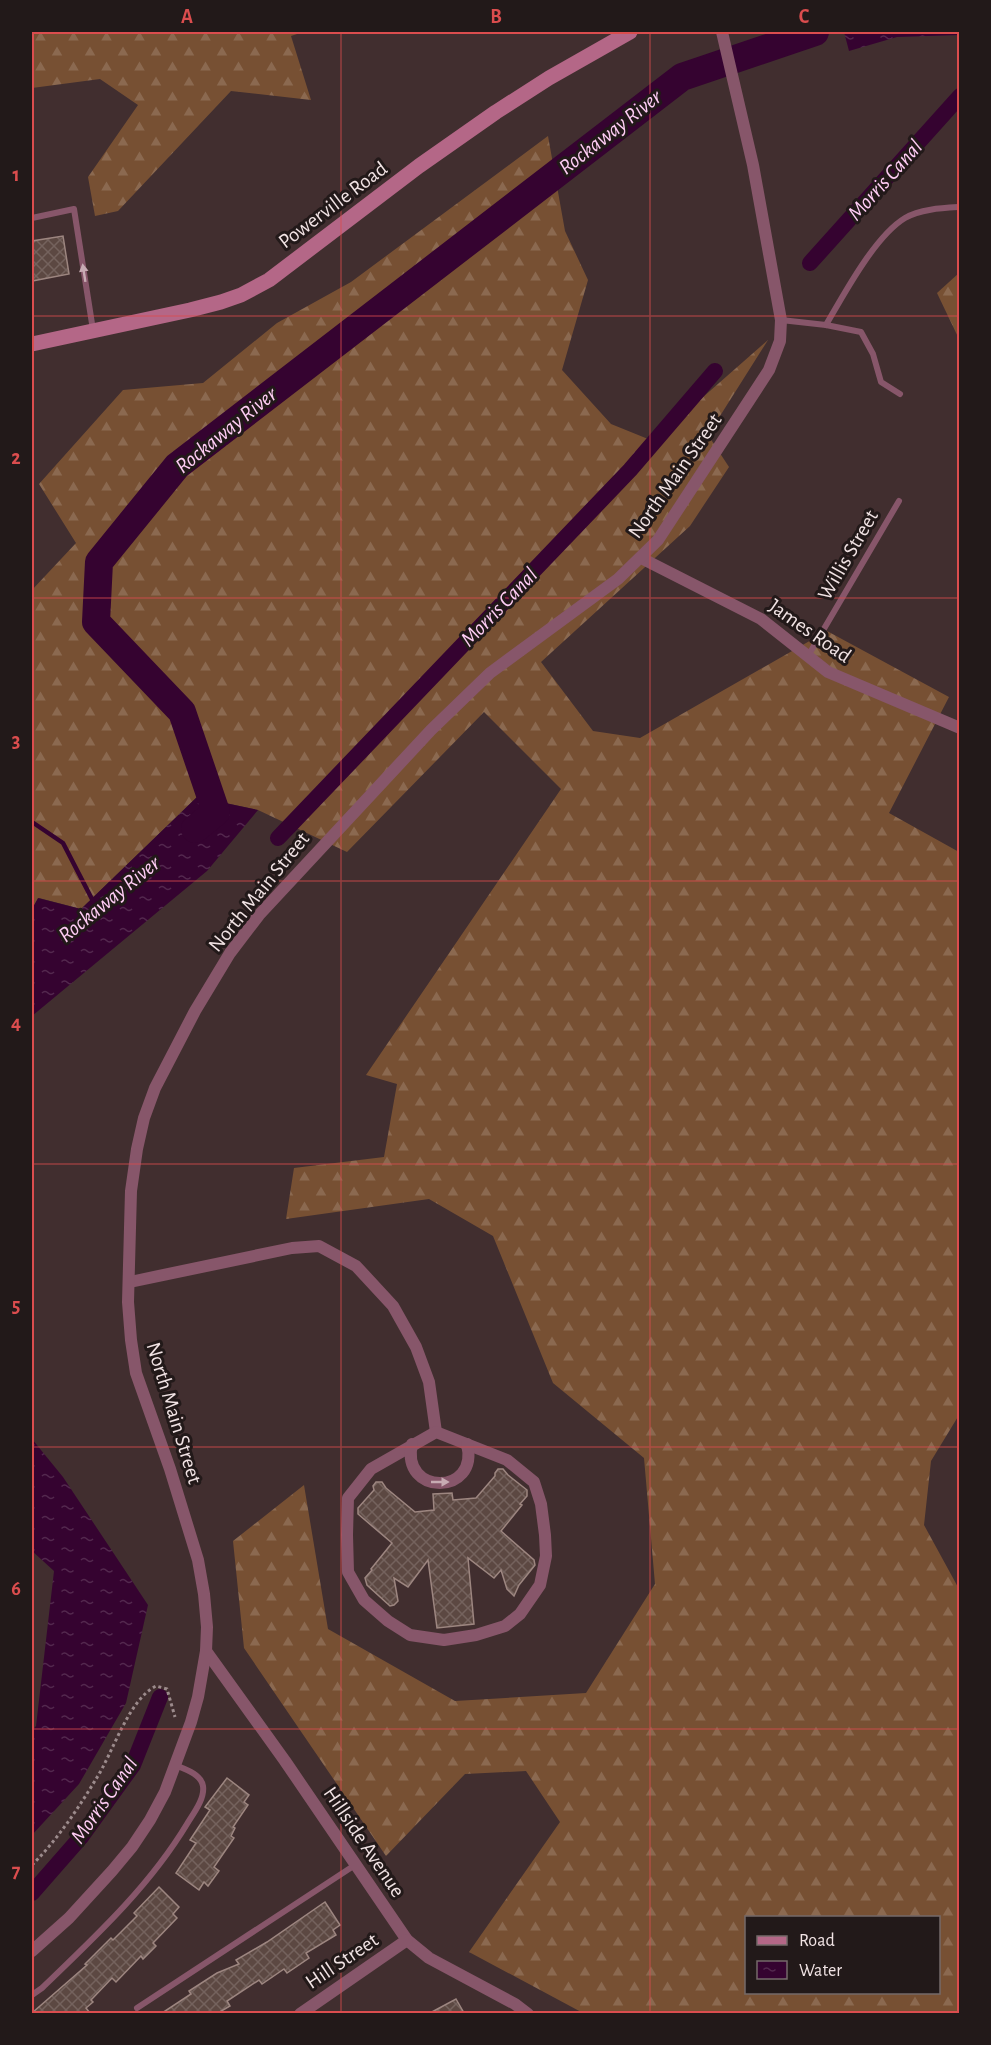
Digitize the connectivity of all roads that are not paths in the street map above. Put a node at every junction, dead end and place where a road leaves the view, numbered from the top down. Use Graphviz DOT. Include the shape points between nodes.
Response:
graph roads {
  1 [pos="630,32"];
  2 [pos="722,32"];
  3 [pos="960,207"];
  4 [pos="32,218"];
  5 [pos="781,320"];
  6 [pos="826,325"];
  7 [pos="93,330"];
  8 [pos="32,344"];
  9 [pos="900,394"];
  10 [pos="899,501"];
  11 [pos="641,558"];
  12 [pos="808,656"];
  13 [pos="960,728"];
  14 [pos="130,1282"];
  15 [pos="436,1432"];
  16 [pos="412,1444"];
  17 [pos="467,1444"];
  18 [pos="206,1651"];
  19 [pos="175,1765"];
  20 [pos="355,1865"];
  21 [pos="407,1940"];
  22 [pos="32,1951"];
  23 [pos="32,1995"];
  24 [pos="137,2008"];
  25 [pos="300,2013"];
  26 [pos="528,2013"];
  1 -- 7 [label="main road, Powerville Road" via="496,112 269,280 221,302"];
  2 -- 5 [label="street, North Main Street" via="753,165"];
  3 -- 6 [label="lane" via="907,216 889,230 852,279"];
  7 -- 4 [label="lane, one-way" via="74,209"];
  5 -- 6 [label="lane"];
  5 -- 11 [label="street, North Main Street" via="780,341 769,370 658,540"];
  6 -- 9 [label="lane" via="861,332 881,382"];
  7 -- 8 [label="main road, Powerville Road"];
  10 -- 12 [label="lane, Willis Street"];
  11 -- 12 [label="street, James Road" via="761,620"];
  11 -- 14 [label="street, North Main Street" via="490,673 321,846 230,953 154,1088 144,1118 131,1191"];
  12 -- 13 [label="street, James Road" via="828,672"];
  14 -- 15 [label="street" via="292,1248 319,1246 356,1266 393,1306 416,1347 429,1382"];
  14 -- 18 [label="street, North Main Street" via="128,1302 136,1373 198,1560 207,1627"];
  15 -- 16 [label="street"];
  15 -- 17 [label="street"];
  16 -- 17 [label="street, one-way" via="410,1459 416,1472 428,1482 443,1484 457,1478 466,1466"];
  16 -- 17 [label="street" via="371,1469 348,1498 348,1572 364,1600 388,1621 410,1635 444,1640 505,1626 520,1614 540,1585 546,1556 541,1504 534,1482 507,1460"];
  18 -- 19 [label="street, North Main Street" via="194,1714"];
  18 -- 20 [label="street, Hillside Avenue"];
  19 -- 22 [label="street, North Main Street" via="165,1792 132,1847 69,1918"];
  19 -- 23 [label="lane" via="190,1771 203,1788 195,1811 172,1849 118,1914"];
  20 -- 21 [label="street, Hillside Avenue"];
  20 -- 24 [label="lane"];
  21 -- 25 [label="street, Hill Street"];
  21 -- 26 [label="street, Hillside Avenue" via="429,1958"];
}
